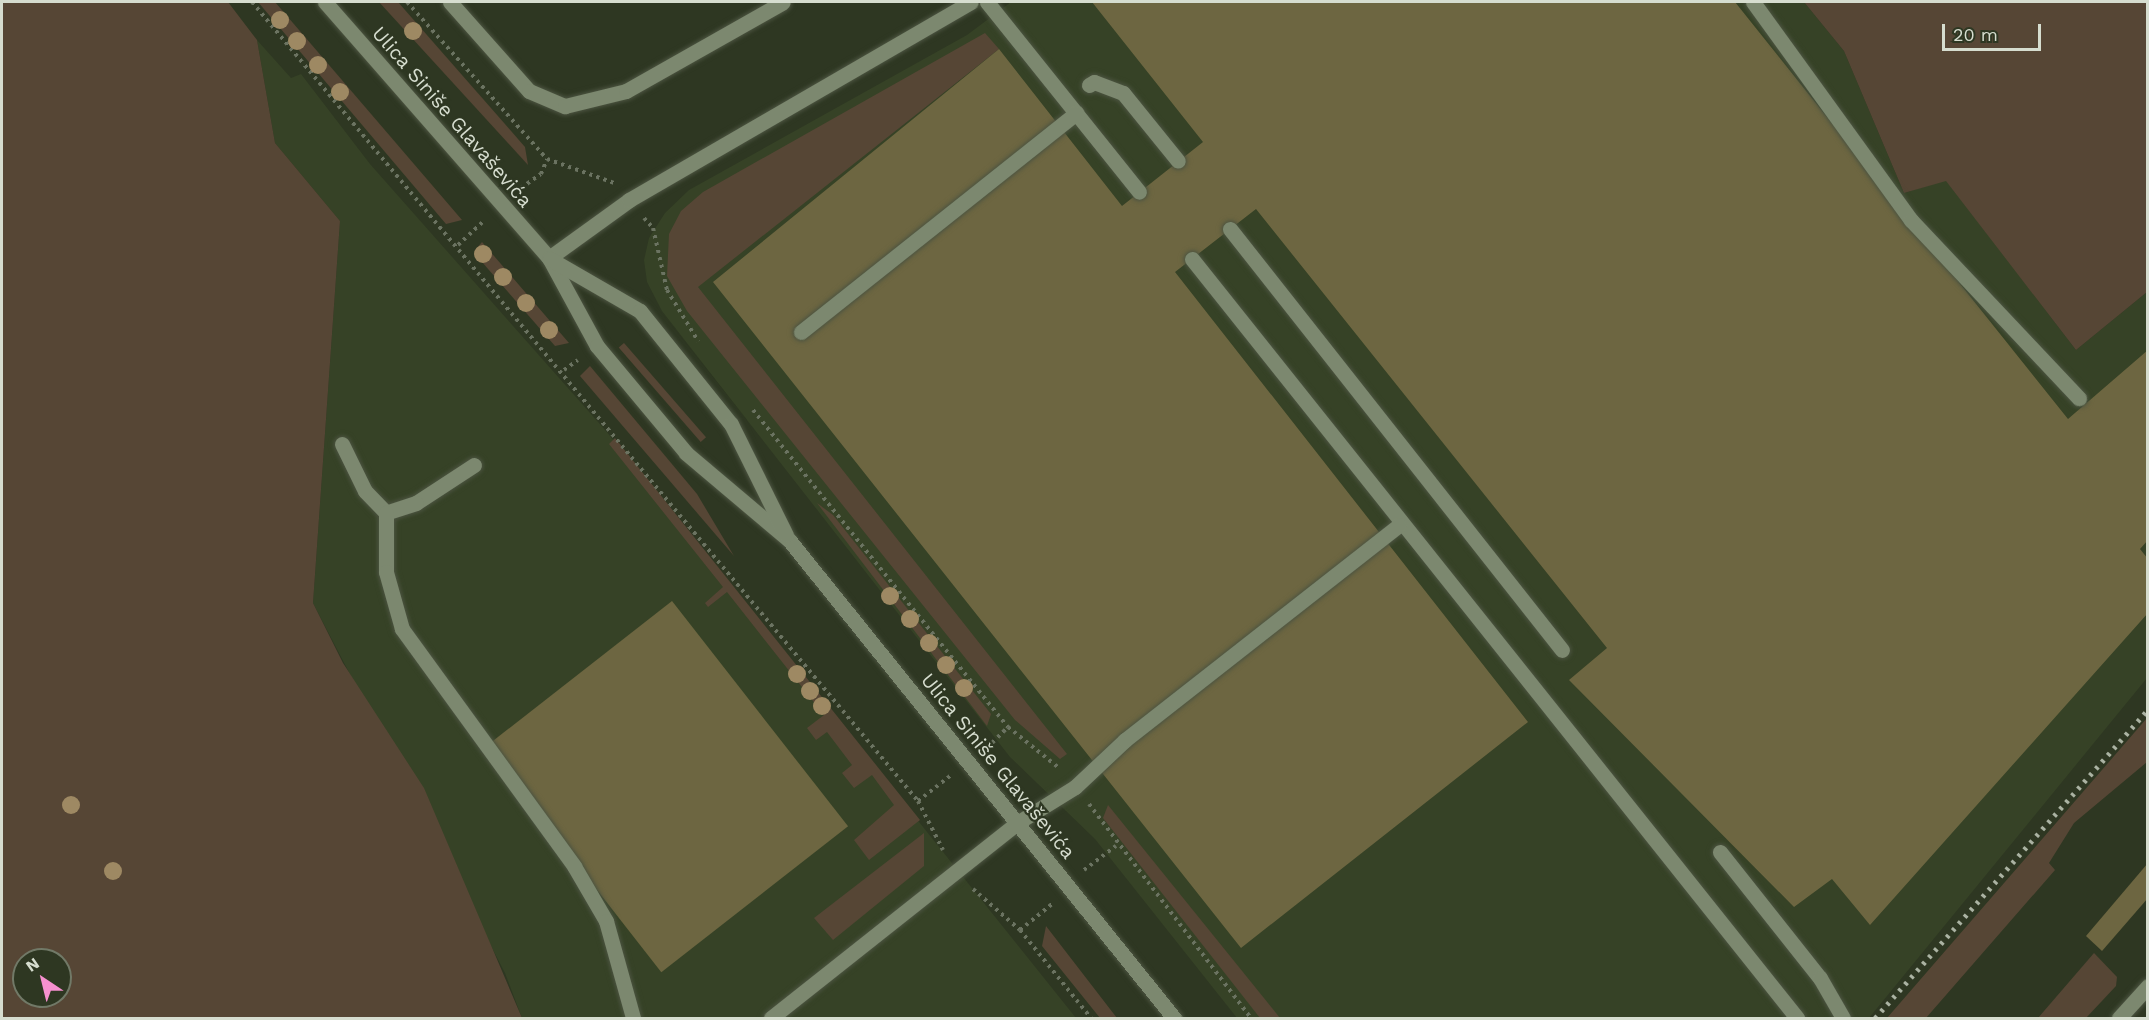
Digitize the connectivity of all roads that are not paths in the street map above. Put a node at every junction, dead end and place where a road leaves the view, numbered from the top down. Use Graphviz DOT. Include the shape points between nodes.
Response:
graph roads {
  1 [pos="325,2"];
  2 [pos="450,2"];
  3 [pos="783,2"];
  4 [pos="971,2"];
  5 [pos="987,2"];
  6 [pos="1753,2"];
  7 [pos="1089,85"];
  8 [pos="1076,113"];
  9 [pos="1178,161"];
  10 [pos="1139,192"];
  11 [pos="1230,229"];
  12 [pos="549,258"];
  13 [pos="1192,259"];
  14 [pos="801,332"];
  15 [pos="2079,398"];
  16 [pos="342,444"];
  17 [pos="474,465"];
  18 [pos="386,513"];
  19 [pos="1400,525"];
  20 [pos="789,540"];
  21 [pos="1562,650"];
  22 [pos="1017,823"];
  23 [pos="1720,852"];
  24 [pos="2148,986"];
  25 [pos="633,1018"];
  26 [pos="771,1018"];
  27 [pos="1174,1018"];
  28 [pos="1797,1018"];
  29 [pos="1843,1018"];
  30 [pos="2119,1018"];
  1 -- 12 [label="street, Ulica Siniše Glavaševića"];
  2 -- 3 [label="street" via="530,91 566,106 626,91"];
  4 -- 12 [label="street" via="628,200"];
  5 -- 8 [label="street"];
  6 -- 15 [label="street" via="1911,220"];
  7 -- 9 [label="street" via="1094,82 1124,93"];
  8 -- 10 [label="street"];
  8 -- 14 [label="street"];
  11 -- 21 [label="street"];
  12 -- 20 [label="street, Ulica Siniše Glavaševića" via="597,346 686,453"];
  12 -- 20 [label="street, Ulica Siniše Glavaševića" via="640,311 730,424"];
  13 -- 19 [label="street"];
  16 -- 18 [label="street" via="365,491"];
  17 -- 18 [label="street" via="416,503"];
  18 -- 25 [label="street" via="386,572 402,629 574,866 606,921"];
  19 -- 22 [label="street" via="1125,740 1075,787"];
  19 -- 28 [label="street"];
  20 -- 22 [label="street, Ulica Siniše Glavaševića"];
  22 -- 26 [label="street"];
  22 -- 27 [label="street, Ulica Siniše Glavaševića"];
  23 -- 29 [label="street" via="1820,978"];
  24 -- 30 [label="street"];
}
